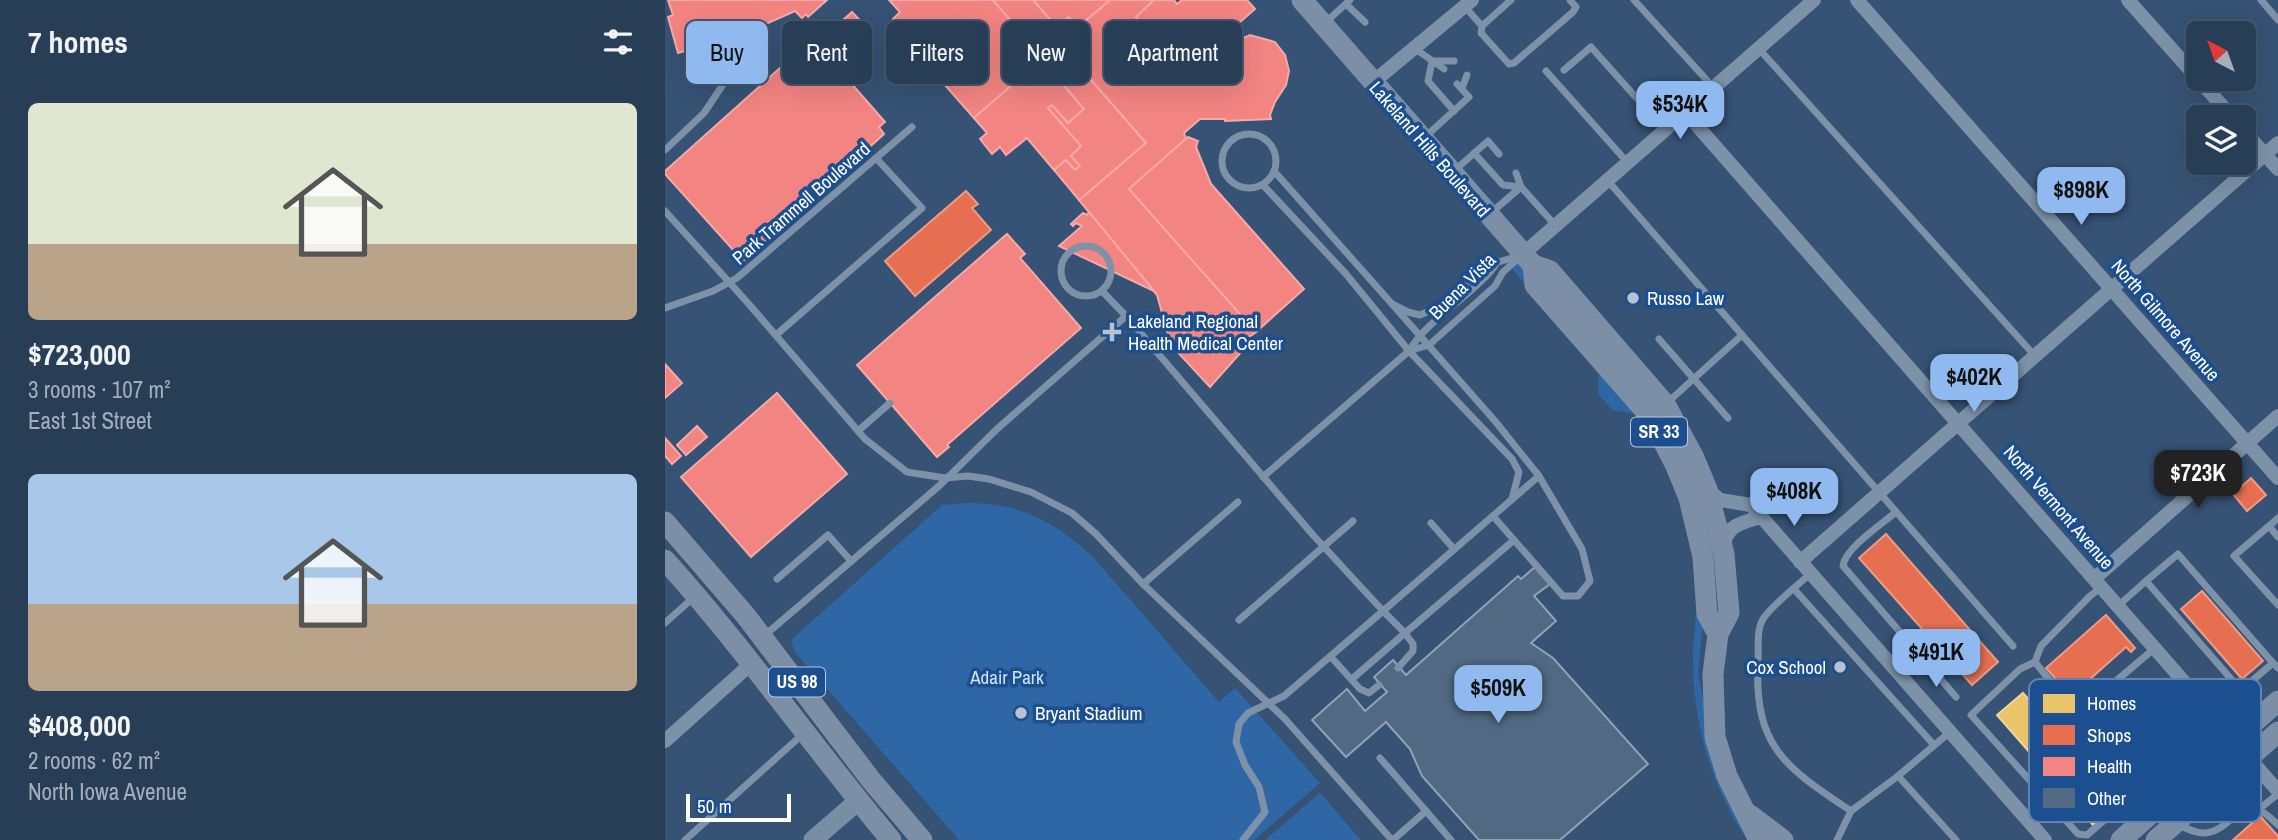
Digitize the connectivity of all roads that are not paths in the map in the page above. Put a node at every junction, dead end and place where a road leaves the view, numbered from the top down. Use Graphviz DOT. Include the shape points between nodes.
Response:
graph roads {
  1 [pos="1302,0"];
  2 [pos="1511,0"];
  3 [pos="1570,0"];
  4 [pos="1634,0"];
  5 [pos="1814,0"];
  6 [pos="1857,0"];
  7 [pos="2128,0"];
  8 [pos="2261,0"];
  9 [pos="1348,2"];
  10 [pos="1468,3"];
  11 [pos="2278,20"];
  12 [pos="1365,22"];
  13 [pos="1323,25"];
  14 [pos="1482,26"];
  15 [pos="1414,48"];
  16 [pos="1758,48"];
  17 [pos="1432,61"];
  18 [pos="1454,61"];
  19 [pos="1444,69"];
  20 [pos="1565,70"];
  21 [pos="1546,71"];
  22 [pos="1467,75"];
  23 [pos="1372,83"];
  24 [pos="723,84"];
  25 [pos="1713,87"];
  26 [pos="2221,105"];
  27 [pos="1454,111"];
  28 [pos="1686,113"];
  29 [pos="912,127"];
  30 [pos="1666,131"];
  31 [pos="1422,140"];
  32 [pos="2278,143"];
  33 [pos="2256,144"];
  34 [pos="665,150"];
  35 [pos="1474,153"];
  36 [pos="1499,154"];
  37 [pos="2266,155"];
  38 [pos="876,158"];
  39 [pos="1628,163"];
  40 [pos="2278,169"];
  41 [pos="1274,171"];
  42 [pos="1451,173"];
  43 [pos="1516,173"];
  44 [pos="1608,181"];
  45 [pos="1263,184"];
  46 [pos="1521,187"];
  47 [pos="665,211"];
  48 [pos="1489,215"];
  49 [pos="1556,226"];
  50 [pos="1528,260"];
  51 [pos="1496,264"];
  52 [pos="728,283"];
  53 [pos="2113,290"];
  54 [pos="1102,291"];
  55 [pos="1392,303"];
  56 [pos="665,308"];
  57 [pos="1126,316"];
  58 [pos="1419,334"];
  59 [pos="776,335"];
  60 [pos="1742,335"];
  61 [pos="1659,339"];
  62 [pos="1429,345"];
  63 [pos="1409,351"];
  64 [pos="2035,356"];
  65 [pos="1694,379"];
  66 [pos="890,403"];
  67 [pos="1665,404"];
  68 [pos="2278,416"];
  69 [pos="1728,418"];
  70 [pos="1958,424"];
  71 [pos="858,431"];
  72 [pos="2248,442"];
  73 [pos="1539,476"];
  74 [pos="1263,477"];
  75 [pos="945,478"];
  76 [pos="2278,478"];
  77 [pos="1707,489"];
  78 [pos="1879,492"];
  79 [pos="1511,500"];
  80 [pos="1238,502"];
  81 [pos="1896,512"];
  82 [pos="1493,516"];
  83 [pos="1762,517"];
  84 [pos="2278,517"];
  85 [pos="1353,521"];
  86 [pos="665,522"];
  87 [pos="1431,523"];
  88 [pos="2269,526"];
  89 [pos="2278,537"];
  90 [pos="1514,540"];
  91 [pos="1323,546"];
  92 [pos="1454,549"];
  93 [pos="1724,554"];
  94 [pos="665,560"];
  95 [pos="851,561"];
  96 [pos="1800,562"];
  97 [pos="1810,574"];
  98 [pos="777,579"];
  99 [pos="2146,581"];
  100 [pos="2099,582"];
  101 [pos="1143,584"];
  102 [pos="1794,589"];
  103 [pos="697,595"];
  104 [pos="2119,605"];
  105 [pos="2278,606"];
  106 [pos="1383,611"];
  107 [pos="1239,620"];
  108 [pos="665,624"];
  109 [pos="1405,633"];
  110 [pos="1718,634"];
  111 [pos="763,637"];
  112 [pos="2013,646"];
  113 [pos="2155,648"];
  114 [pos="1331,657"];
  115 [pos="2035,662"];
  116 [pos="752,663"];
  117 [pos="2276,666"];
  118 [pos="1398,668"];
  119 [pos="2049,679"];
  120 [pos="2118,679"];
  121 [pos="2182,679"];
  122 [pos="2231,679"];
  123 [pos="2256,679"];
  124 [pos="1352,680"];
  125 [pos="1379,685"];
  126 [pos="1956,697"];
  127 [pos="2278,701"];
  128 [pos="1269,704"];
  129 [pos="2261,716"];
  130 [pos="804,732"];
  131 [pos="1950,732"];
  132 [pos="2278,732"];
  133 [pos="665,741"];
  134 [pos="1934,745"];
  135 [pos="2261,747"];
  136 [pos="1380,758"];
  137 [pos="2261,771"];
  138 [pos="1898,776"];
  139 [pos="2029,780"];
  140 [pos="2277,789"];
  141 [pos="858,801"];
  142 [pos="2261,807"];
  143 [pos="1426,811"];
  144 [pos="1746,811"];
  145 [pos="1851,811"];
  146 [pos="2261,811"];
  147 [pos="2029,822"];
  148 [pos="2029,822"];
  149 [pos="2067,822"];
  150 [pos="2102,822"];
  151 [pos="2141,822"];
  152 [pos="2226,822"];
  153 [pos="2175,823"];
  154 [pos="908,824"];
  155 [pos="2278,825"];
  156 [pos="685,840"];
  157 [pos="813,840"];
  158 [pos="891,840"];
  159 [pos="922,840"];
  160 [pos="1243,840"];
  161 [pos="1392,840"];
  162 [pos="1451,840"];
  163 [pos="1759,840"];
  164 [pos="1783,840"];
  165 [pos="1837,840"];
  166 [pos="1956,840"];
  167 [pos="2045,840"];
  168 [pos="2121,840"];
  169 [pos="2157,840"];
  1 -- 13 [label="main road, Lakeland Hills Boulevard / SR 33"];
  2 -- 14 [label="lane"];
  3 -- 14 [label="lane" via="1576,7 1573,12 1514,64 1481,33"];
  4 -- 25 [label="lane"];
  5 -- 16 [label="street"];
  6 -- 53 [label="street, North Gilmore Avenue"];
  7 -- 26 [label="street"];
  8 -- 11 [label="lane"];
  9 -- 12 [label="lane"];
  9 -- 13 [label="lane"];
  10 -- 14 [label="lane"];
  10 -- 15 [label="street"];
  13 -- 23 [label="main road, Lakeland Hills Boulevard / SR 33"];
  15 -- 17 [label="lane"];
  15 -- 23 [label="street"];
  16 -- 25 [label="street"];
  16 -- 64 [label="lane"];
  17 -- 18 [label="lane"];
  17 -- 19 [label="lane"];
  17 -- 27 [label="lane" via="1428,81"];
  20 -- 30 [label="lane" via="1591,47"];
  21 -- 39 [label="lane"];
  22 -- 27 [label="lane" via="1459,86 1469,97"];
  23 -- 31 [label="main road, Lakeland Hills Boulevard / SR 33"];
  24 -- 34 [label="lane" via="705,113"];
  25 -- 28 [label="street"];
  27 -- 31 [label="lane"];
  28 -- 30 [label="street"];
  28 -- 70 [label="street, North Vermont Avenue"];
  29 -- 38 [label="lane, Park Trammell Boulevard"];
  30 -- 39 [label="street"];
  31 -- 42 [label="main road, Lakeland Hills Boulevard / SR 33"];
  32 -- 37 [label="street"];
  33 -- 37 [label="street"];
  35 -- 36 [label="lane" via="1487,141"];
  35 -- 42 [label="lane"];
  35 -- 46 [label="lane" via="1503,185"];
  37 -- 40 [label="street"];
  37 -- 53 [label="street"];
  38 -- 52 [label="lane, Park Trammell Boulevard"];
  38 -- 59 [label="lane" via="922,208"];
  39 -- 44 [label="street"];
  41 -- 45 [label="lane"];
  41 -- 45 [label="lane" via="1274,152 1263,138 1244,134 1228,143 1221,159 1225,176 1238,187"];
  41 -- 55 [label="lane"];
  42 -- 48 [label="main road, Lakeland Hills Boulevard / SR 33"];
  43 -- 46 [label="lane"];
  44 -- 49 [label="street"];
  44 -- 60 [label="lane"];
  45 -- 63 [label="lane"];
  46 -- 48 [label="lane"];
  46 -- 49 [label="lane"];
  47 -- 52 [label="lane"];
  48 -- 50 [label="main road, Lakeland Hills Boulevard / SR 33"];
  49 -- 50 [label="street"];
  50 -- 51 [label="lane"];
  50 -- 62 [label="lane, Buena Vista" via="1503,272 1495,286"];
  50 -- 67 [label="main road, Lakeland Hills Boulevard / SR 33" via="1550,271"];
  50 -- 110 [label="main road, Lakeland Hills Boulevard / SR 33" via="1535,285 1650,416 1676,466 1703,556 1707,614"];
  51 -- 55 [label="lane" via="1488,265 1445,304 1420,315"];
  51 -- 58 [label="lane"];
  52 -- 56 [label="lane, Park Trammell Boulevard"];
  52 -- 59 [label="lane"];
  53 -- 64 [label="street"];
  53 -- 72 [label="street, North Gilmore Avenue"];
  54 -- 54 [label="lane" via="1111,269 1104,254 1090,246 1067,254 1061,278 1070,292 1086,297"];
  54 -- 57 [label="lane"];
  55 -- 58 [label="lane"];
  57 -- 74 [label="lane"];
  57 -- 75 [label="lane"];
  58 -- 62 [label="lane"];
  58 -- 63 [label="lane"];
  59 -- 71 [label="lane"];
  60 -- 65 [label="lane"];
  60 -- 78 [label="lane"];
  61 -- 65 [label="lane"];
  62 -- 63 [label="lane"];
  62 -- 73 [label="lane"];
  63 -- 74 [label="lane"];
  63 -- 79 [label="lane" via="1512,459 1519,472"];
  64 -- 70 [label="street"];
  65 -- 67 [label="lane"];
  65 -- 69 [label="lane"];
  66 -- 71 [label="lane"];
  67 -- 77 [label="main road, Lakeland Hills Boulevard / SR 33"];
  68 -- 72 [label="street"];
  70 -- 78 [label="street"];
  70 -- 100 [label="street, North Vermont Avenue"];
  71 -- 75 [label="lane" via="907,472"];
  72 -- 76 [label="street, North Gilmore Avenue"];
  72 -- 100 [label="street"];
  73 -- 79 [label="lane"];
  73 -- 90 [label="lane" via="1582,549 1590,581 1585,590 1578,596 1563,596"];
  74 -- 91 [label="lane"];
  75 -- 95 [label="lane"];
  75 -- 101 [label="lane" via="989,479 1031,492 1072,513"];
  77 -- 83 [label="street" via="1720,500 1751,505"];
  77 -- 93 [label="main road, Lakeland Hills Boulevard / SR 33"];
  78 -- 81 [label="lane"];
  78 -- 96 [label="street"];
  79 -- 82 [label="lane"];
  80 -- 101 [label="lane"];
  81 -- 112 [label="lane"];
  81 -- 126 [label="lane" via="1851,550 1843,566"];
  82 -- 90 [label="lane"];
  82 -- 92 [label="lane"];
  83 -- 93 [label="street" via="1730,529 1724,537"];
  83 -- 96 [label="street"];
  84 -- 88 [label="lane"];
  85 -- 91 [label="lane"];
  86 -- 111 [label="main road, US 98"];
  87 -- 92 [label="lane"];
  88 -- 89 [label="lane"];
  88 -- 105 [label="lane" via="2234,556"];
  90 -- 109 [label="lane"];
  91 -- 106 [label="lane"];
  91 -- 107 [label="lane"];
  92 -- 106 [label="lane"];
  93 -- 110 [label="main road, Lakeland Hills Boulevard / SR 33" via="1729,613"];
  94 -- 103 [label="main road, US 98"];
  95 -- 98 [label="lane" via="828,535"];
  95 -- 111 [label="lane"];
  96 -- 97 [label="street"];
  97 -- 102 [label="lane"];
  97 -- 131 [label="street"];
  99 -- 104 [label="lane"];
  99 -- 117 [label="lane" via="2178,554"];
  99 -- 122 [label="lane"];
  100 -- 104 [label="street, North Vermont Avenue"];
  100 -- 115 [label="lane" via="2041,646"];
  101 -- 128 [label="lane"];
  102 -- 134 [label="lane"];
  102 -- 145 [label="lane" via="1759,629 1757,689 1763,726 1795,772"];
  103 -- 108 [label="lane"];
  103 -- 116 [label="main road, US 98"];
  104 -- 113 [label="street, North Vermont Avenue"];
  106 -- 109 [label="lane"];
  106 -- 114 [label="lane"];
  109 -- 118 [label="lane" via="1413,651"];
  109 -- 124 [label="lane"];
  110 -- 144 [label="main road, Lakeland Hills Boulevard / SR 33" via="1713,674 1715,737 1727,776"];
  111 -- 154 [label="main road, US 98"];
  113 -- 120 [label="lane"];
  113 -- 121 [label="street, North Vermont Avenue"];
  114 -- 124 [label="lane"];
  114 -- 128 [label="lane"];
  115 -- 119 [label="lane"];
  115 -- 139 [label="lane" via="2020,669 1971,715"];
  116 -- 130 [label="main road, US 98"];
  116 -- 133 [label="street"];
  117 -- 123 [label="lane"];
  124 -- 125 [label="lane" via="1369,693"];
  127 -- 129 [label="main road"];
  128 -- 160 [label="lane" via="1248,713 1239,724 1235,742 1259,787 1265,812"];
  128 -- 161 [label="lane"];
  130 -- 141 [label="main road, US 98"];
  130 -- 156 [label="lane"];
  131 -- 134 [label="lane"];
  131 -- 148 [label="street"];
  132 -- 135 [label="main road"];
  134 -- 138 [label="lane"];
  136 -- 143 [label="lane"];
  137 -- 140 [label="street"];
  138 -- 145 [label="lane"];
  138 -- 166 [label="lane"];
  140 -- 142 [label="lane"];
  141 -- 154 [label="main road"];
  141 -- 157 [label="street"];
  141 -- 158 [label="main road, US 98"];
  143 -- 161 [label="lane"];
  143 -- 162 [label="lane"];
  144 -- 163 [label="main road, Lakeland Hills Boulevard / SR 33"];
  144 -- 164 [label="main road, Lakeland Hills Boulevard / SR 33"];
  145 -- 165 [label="lane"];
  146 -- 155 [label="lane"];
  147 -- 167 [label="street"];
  149 -- 150 [label="lane" via="2078,834 2087,835"];
  151 -- 168 [label="main road"];
  152 -- 153 [label="lane" via="2206,833"];
  153 -- 169 [label="main road"];
  154 -- 159 [label="main road, US 98"];
}
